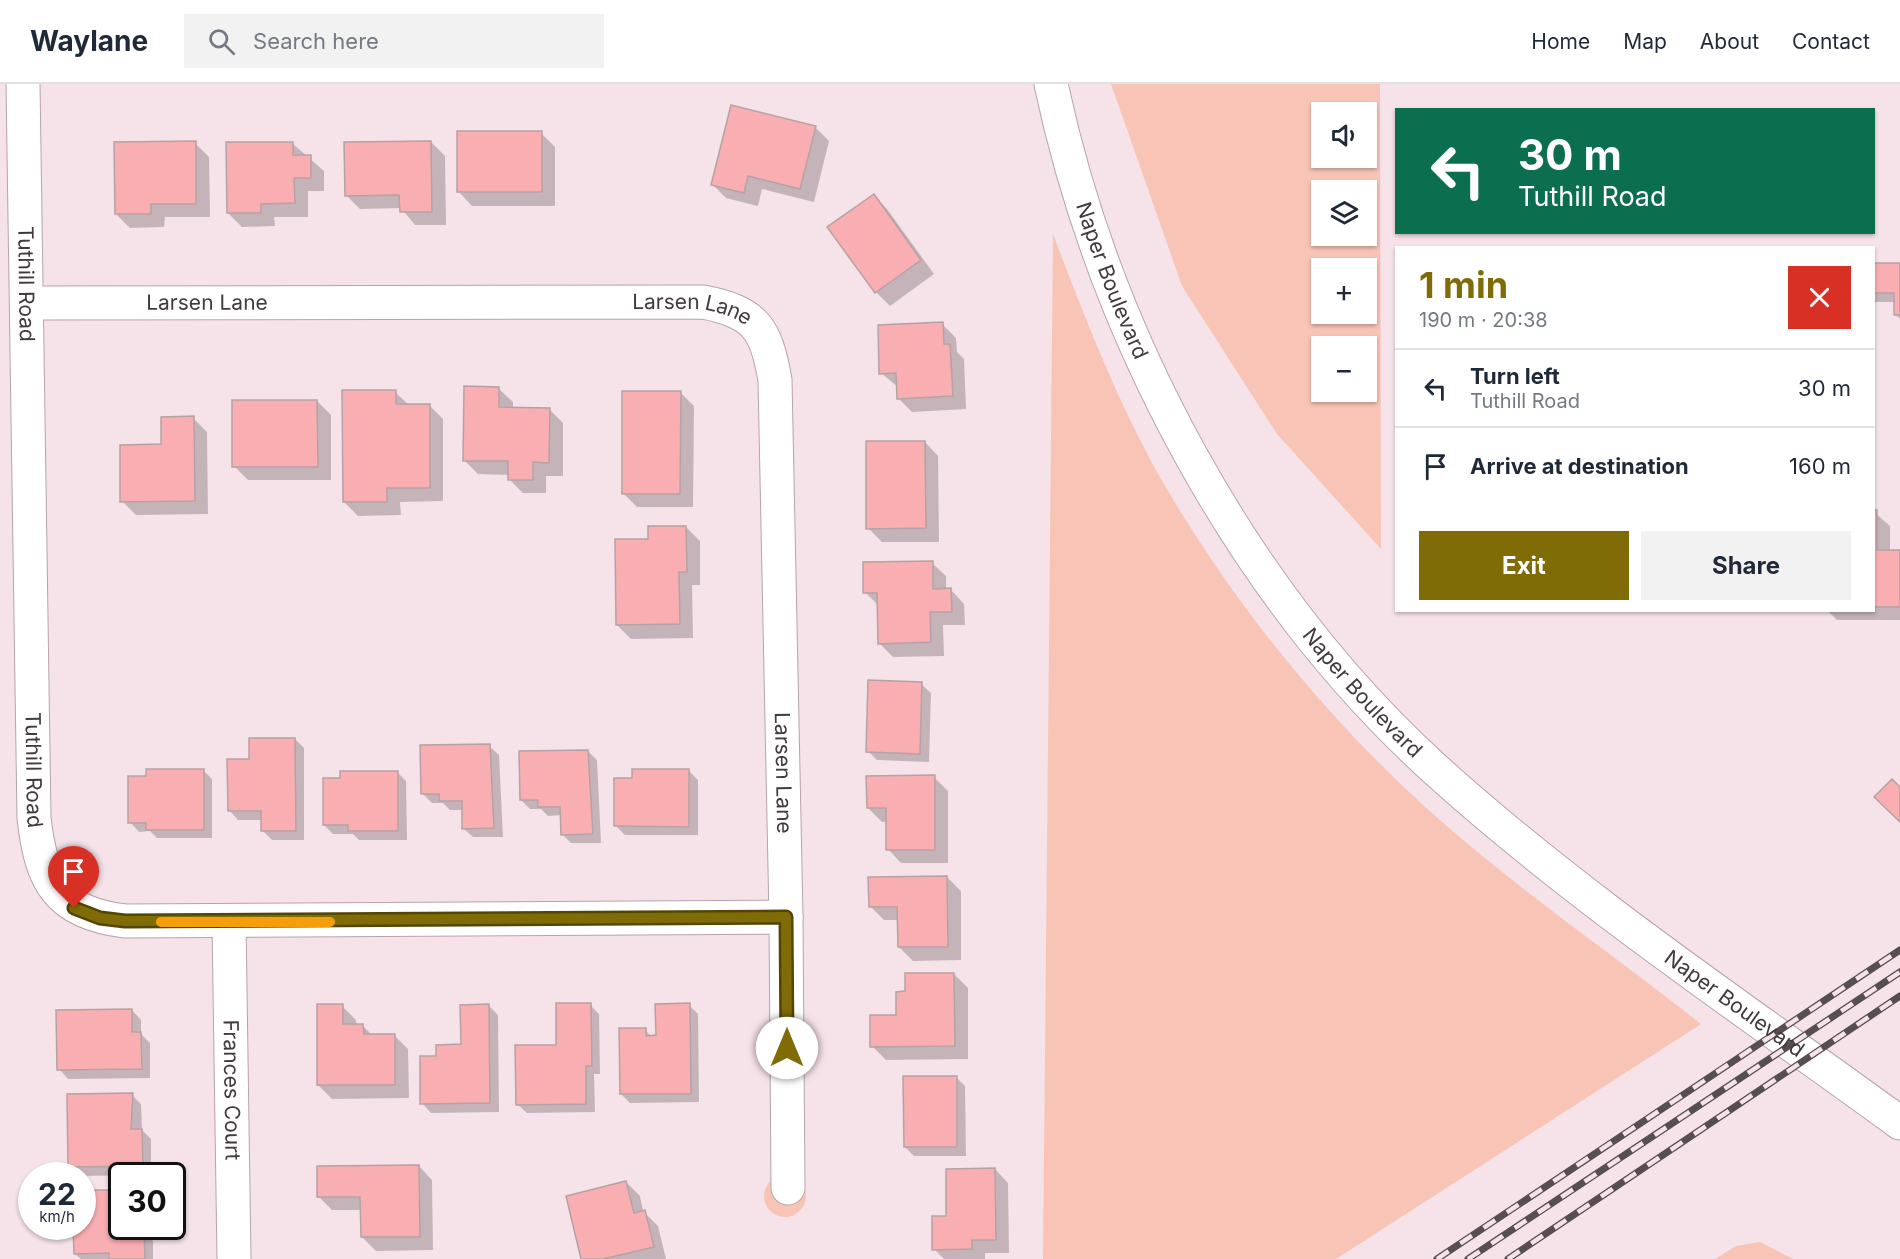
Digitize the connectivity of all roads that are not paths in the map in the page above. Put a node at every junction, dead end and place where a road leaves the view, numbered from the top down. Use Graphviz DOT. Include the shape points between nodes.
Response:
graph roads {
  1 [pos="23,84"];
  2 [pos="1051,84"];
  3 [pos="27,303"];
  4 [pos="786,917"];
  5 [pos="229,922"];
  6 [pos="1900,1123"];
  7 [pos="788,1188"];
  8 [pos="234,1259"];
  1 -- 3 [label="street, Tuthill Road"];
  2 -- 6 [label="street, Naper Boulevard" via="1077,187 1137,349 1224,512 1322,648 1434,767 1515,837"];
  3 -- 4 [label="street, Larsen Lane" via="703,302 731,307 749,318 770,350 775,380"];
  3 -- 5 [label="street, Tuthill Road" via="34,806 38,852 47,878 60,897 74,908 100,918"];
  4 -- 5 [label="street, Tuthill Road"];
  4 -- 7 [label="street, Larsen Lane"];
  5 -- 8 [label="street, Frances Court"];
}
